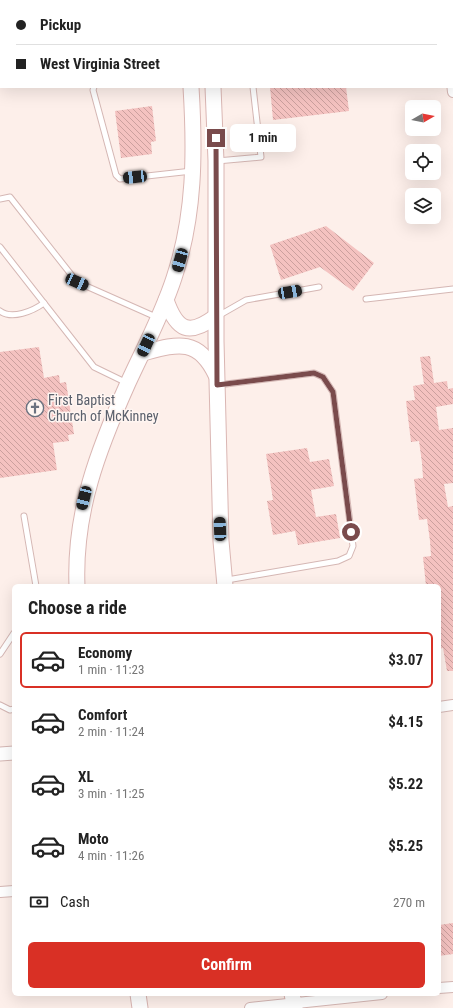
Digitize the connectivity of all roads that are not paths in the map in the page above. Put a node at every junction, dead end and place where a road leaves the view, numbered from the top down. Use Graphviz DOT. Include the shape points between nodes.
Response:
graph roads {
  1 [pos="94,88"];
  2 [pos="191,88"];
  3 [pos="214,88"];
  4 [pos="253,88"];
  5 [pos="216,161"];
  6 [pos="193,171"];
  7 [pos="0,199"];
  8 [pos="0,247"];
  9 [pos="319,287"];
  10 [pos="453,289"];
  11 [pos="366,298"];
  12 [pos="166,300"];
  13 [pos="44,304"];
  14 [pos="0,311"];
  15 [pos="215,317"];
  16 [pos="159,319"];
  17 [pos="142,353"];
  18 [pos="217,381"];
  19 [pos="128,383"];
  20 [pos="24,516"];
  21 [pos="224,583"];
  22 [pos="36,584"];
  23 [pos="77,584"];
  24 [pos="12,636"];
  25 [pos="0,654"];
  26 [pos="0,705"];
  27 [pos="453,705"];
  28 [pos="441,707"];
  29 [pos="12,710"];
  30 [pos="12,753"];
  31 [pos="0,754"];
  32 [pos="12,891"];
  33 [pos="0,892"];
  34 [pos="453,987"];
  35 [pos="441,988"];
  36 [pos="138,996"];
  37 [pos="360,996"];
  38 [pos="294,1002"];
  39 [pos="140,1008"];
  40 [pos="250,1008"];
  1 -- 6 [label="lane" via="116,175 120,179"];
  2 -- 6 [label="main road"];
  3 -- 5 [label="main road"];
  4 -- 5 [label="lane" via="261,157"];
  5 -- 15 [label="main road"];
  6 -- 12 [label="main road" via="188,226"];
  7 -- 16 [label="lane" via="10,197 77,282"];
  8 -- 13 [label="lane"];
  9 -- 15 [label="lane" via="246,300"];
  10 -- 11 [label="lane"];
  12 -- 15 [label="main road" via="174,319 185,328 200,328"];
  12 -- 16 [label="main road"];
  13 -- 14 [label="lane" via="14,315"];
  13 -- 19 [label="lane" via="94,367"];
  15 -- 18 [label="main road"];
  16 -- 17 [label="main road"];
  17 -- 18 [label="main road" via="180,345 194,348 205,356"];
  17 -- 19 [label="main road"];
  18 -- 21 [label="main road"];
  18 -- 21 [label="lane" via="314,373 323,377 333,392 353,546 349,556 338,562"];
  19 -- 23 [label="main road" via="99,452 82,506 77,546"];
  20 -- 22 [label="lane"];
  24 -- 25 [label="lane"];
  26 -- 29 [label="lane"];
  27 -- 28 [label="street"];
  30 -- 31 [label="street"];
  32 -- 33 [label="street"];
  34 -- 35 [label="street"];
  36 -- 39 [label="main road"];
  37 -- 38 [label="street"];
  38 -- 40 [label="street"];
}
